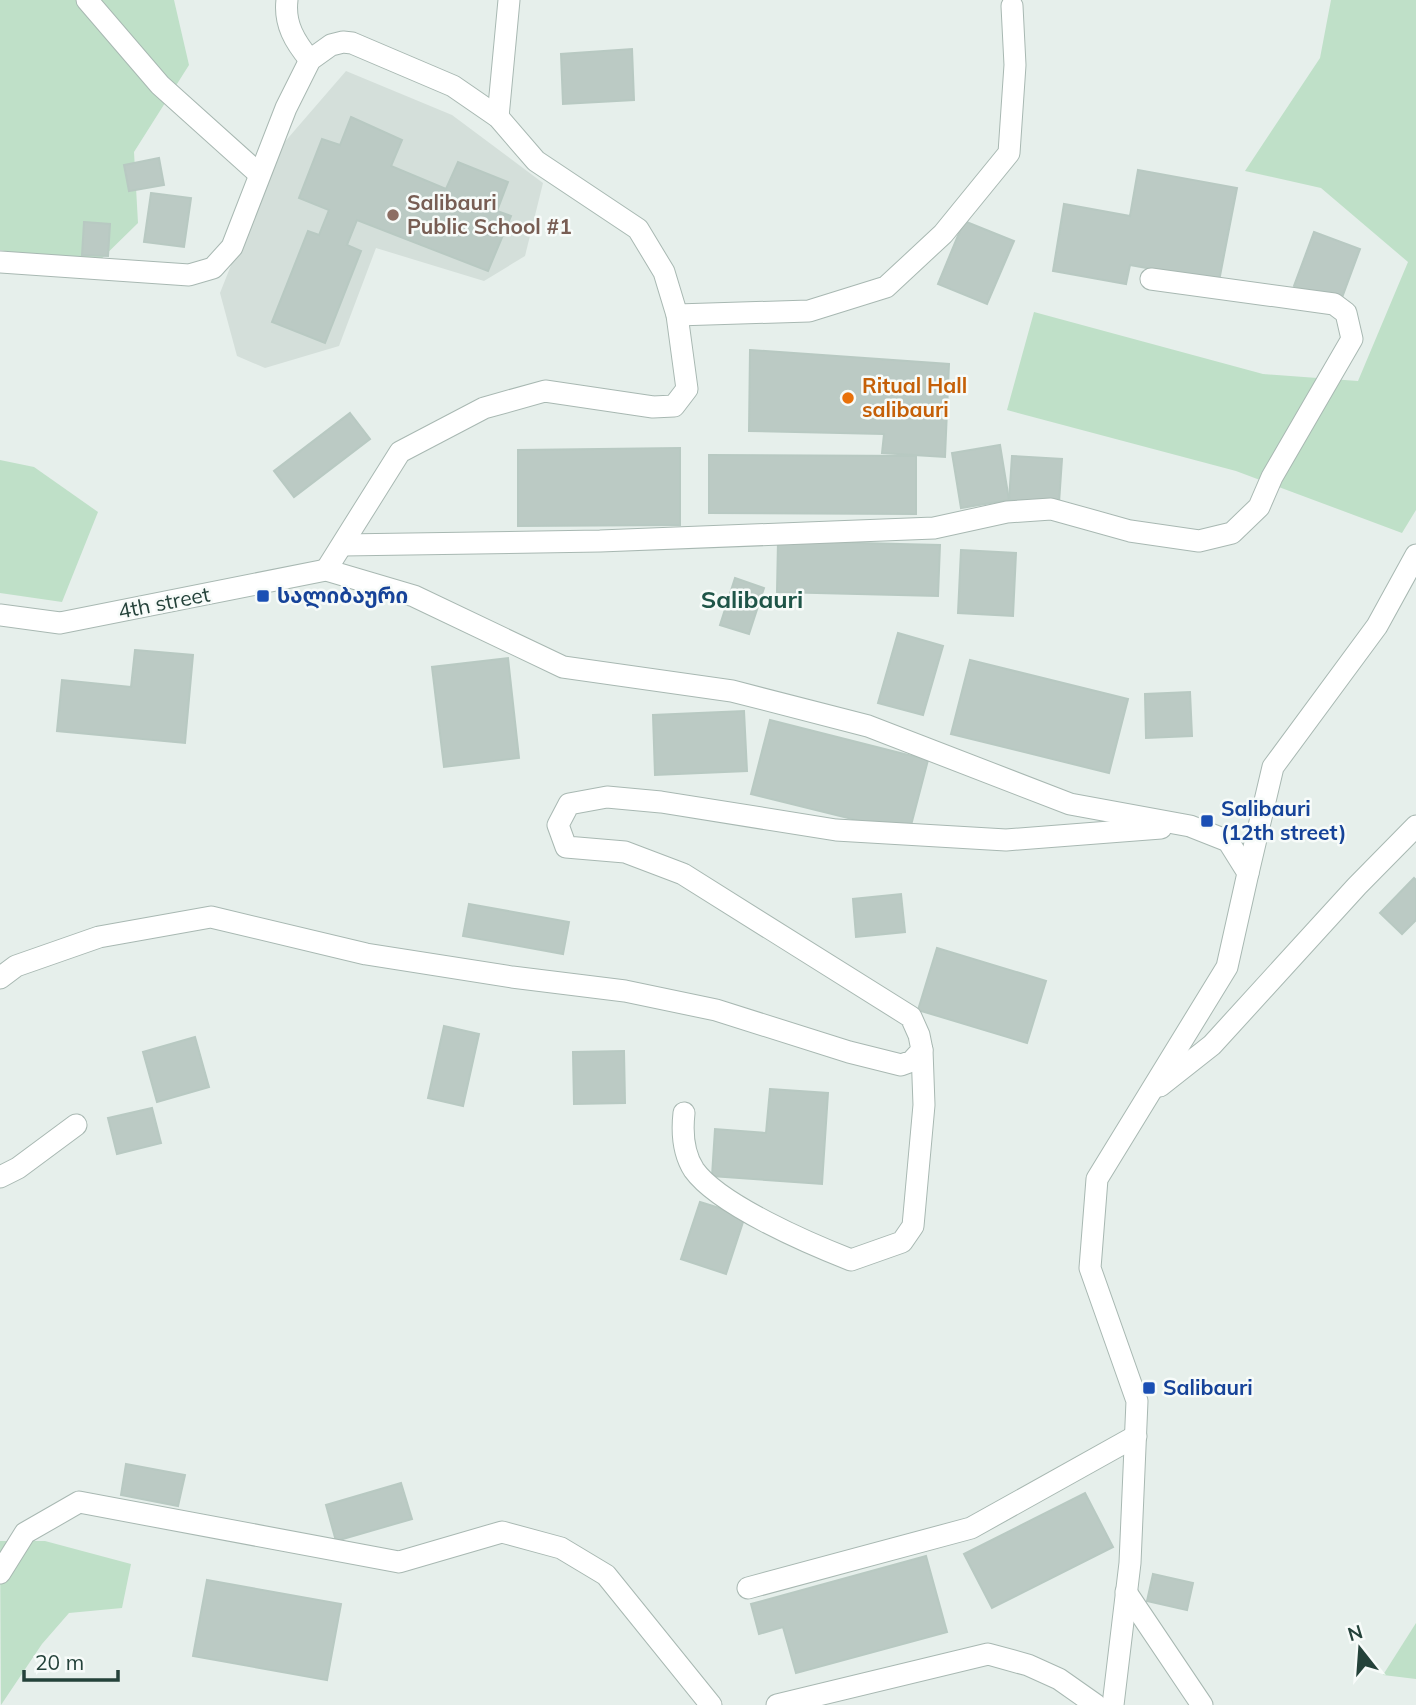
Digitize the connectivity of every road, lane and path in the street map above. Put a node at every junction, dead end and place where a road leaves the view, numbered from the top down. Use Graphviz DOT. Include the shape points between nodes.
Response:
graph roads {
  1 [pos="87,0"];
  2 [pos="287,0"];
  3 [pos="509,0"];
  4 [pos="1013,6"];
  5 [pos="310,60"];
  6 [pos="498,117"];
  7 [pos="259,174"];
  8 [pos="0,261"];
  9 [pos="1151,279"];
  10 [pos="677,315"];
  11 [pos="343,545"];
  12 [pos="1416,555"];
  13 [pos="326,570"];
  14 [pos="0,615"];
  15 [pos="1190,826"];
  16 [pos="1416,827"];
  17 [pos="1248,873"];
  18 [pos="0,978"];
  19 [pos="922,1050"];
  20 [pos="1149,1094"];
  21 [pos="684,1113"];
  22 [pos="76,1125"];
  23 [pos="0,1177"];
  24 [pos="1136,1436"];
  25 [pos="0,1573"];
  26 [pos="748,1588"];
  27 [pos="1126,1592"];
  28 [pos="711,1705"];
  29 [pos="777,1705"];
  30 [pos="1096,1705"];
  31 [pos="1113,1705"];
  32 [pos="1202,1705"];
  1 -- 7 [label="street" via="160,85"];
  2 -- 5 [label="street" via="285,12 295,41"];
  3 -- 6 [label="street"];
  4 -- 10 [label="street" via="1015,65 1009,153 943,234 886,287 809,311"];
  5 -- 6 [label="street" via="331,45 352,43 453,86"];
  5 -- 7 [label="street"];
  6 -- 10 [label="street" via="536,161 638,229 664,272"];
  7 -- 8 [label="street" via="233,247 213,268 189,275"];
  9 -- 11 [label="street" via="1334,304 1346,313 1352,339 1259,507 1233,533 1199,541 1130,530 1051,509 1007,512 934,528"];
  10 -- 11 [label="street" via="687,389 674,406 545,391 484,408 400,452"];
  11 -- 13 [label="street"];
  12 -- 17 [label="street" via="1377,626 1273,767"];
  13 -- 14 [label="street, 4th street" via="60,622"];
  13 -- 15 [label="street" via="414,596 563,667 732,691 868,726 1070,804"];
  15 -- 17 [label="street" via="1227,841"];
  15 -- 19 [label="street" via="1006,840 836,830 607,797 569,804 558,825 566,847 625,852 683,874 911,1017"];
  16 -- 20 [label="street" via="1212,1045"];
  17 -- 20 [label="street" via="1227,967"];
  18 -- 19 [label="street" via="16,966 99,937 211,917 366,954 625,990 703,1007 901,1065"];
  19 -- 21 [label="street" via="924,1105 913,1226 902,1242 852,1260 723,1198 694,1169 682,1135"];
  20 -- 24 [label="street" via="1097,1179 1090,1268 1137,1401"];
  22 -- 23 [label="street"];
  24 -- 26 [label="street" via="971,1528"];
  24 -- 27 [label="street"];
  25 -- 28 [label="street" via="25,1533 79,1502 399,1563 502,1532 561,1548 606,1575"];
  27 -- 31 [label="street"];
  27 -- 32 [label="street"];
  29 -- 30 [label="street" via="988,1654 1059,1679"];
}
